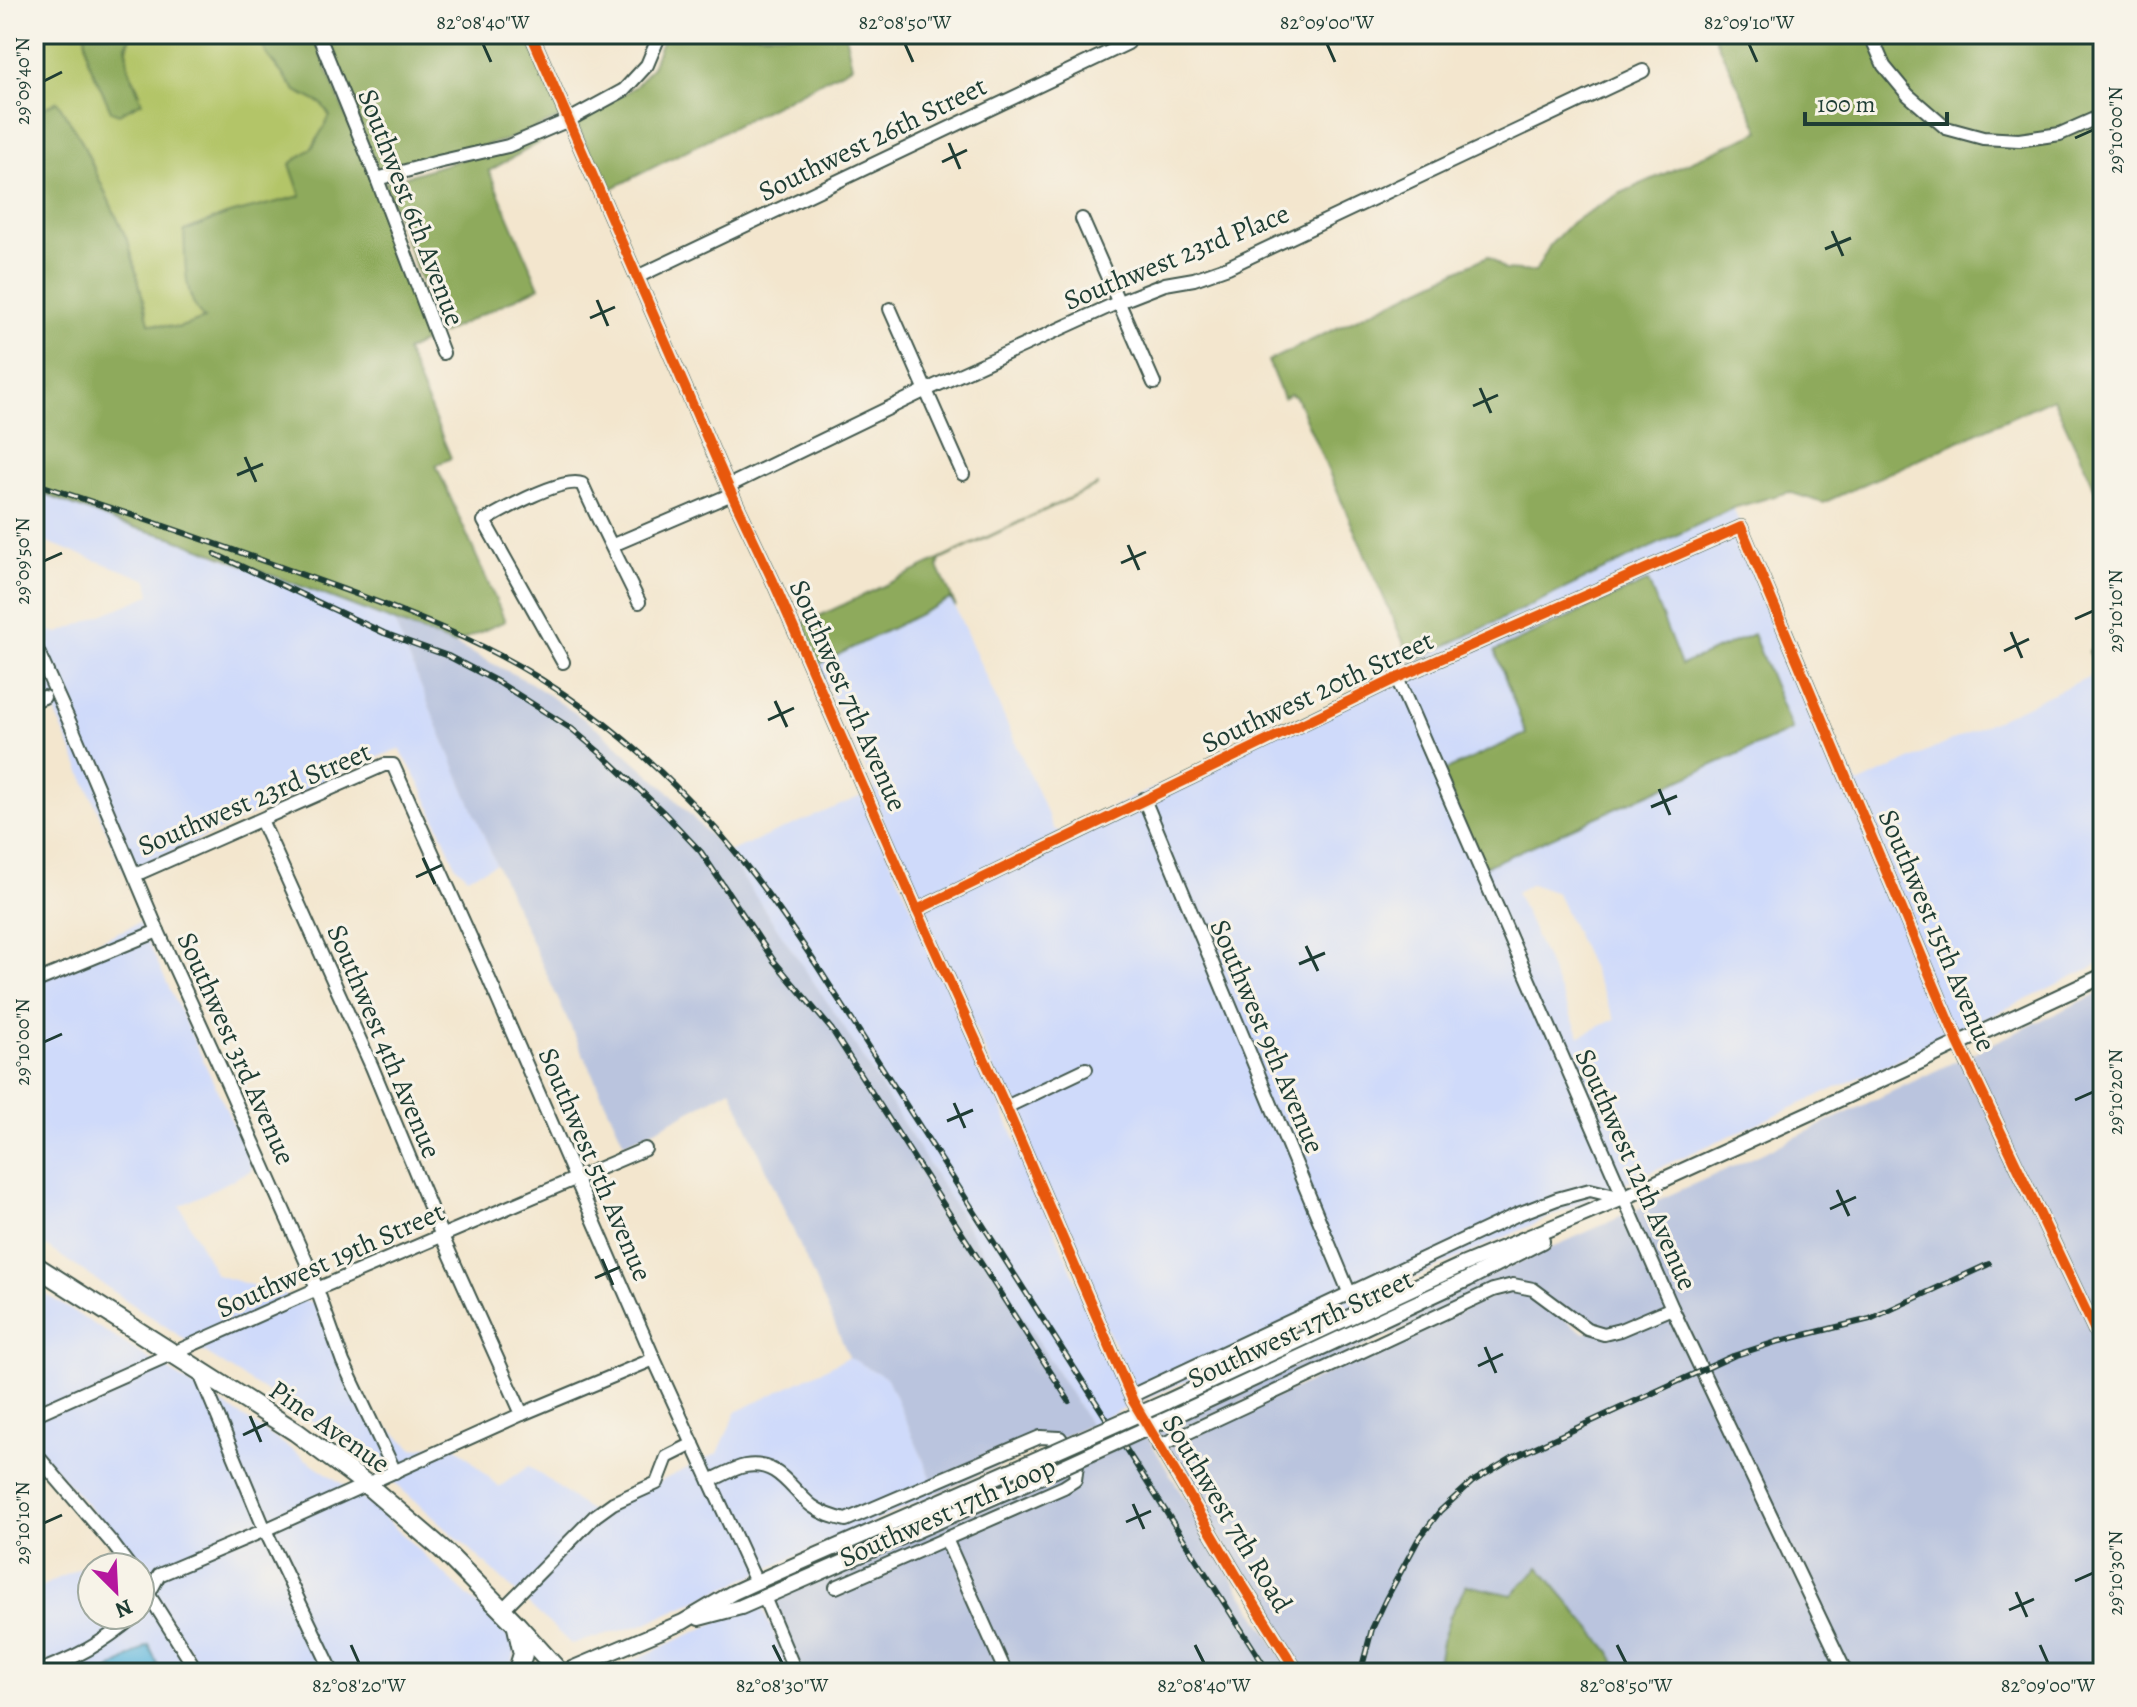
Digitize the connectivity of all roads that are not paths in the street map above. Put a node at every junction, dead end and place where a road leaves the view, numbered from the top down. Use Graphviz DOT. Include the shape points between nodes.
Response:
graph roads {
  1 [pos="318,34"];
  2 [pos="531,34"];
  3 [pos="660,34"];
  4 [pos="1870,34"];
  5 [pos="1128,43"];
  6 [pos="1643,71"];
  7 [pos="2103,115"];
  8 [pos="569,120"];
  9 [pos="377,179"];
  10 [pos="1082,219"];
  11 [pos="637,277"];
  12 [pos="1119,302"];
  13 [pos="890,309"];
  14 [pos="443,353"];
  15 [pos="1154,383"];
  16 [pos="926,390"];
  17 [pos="963,474"];
  18 [pos="730,490"];
  19 [pos="1741,527"];
  20 [pos="613,545"];
  21 [pos="639,602"];
  22 [pos="34,643"];
  23 [pos="563,662"];
  24 [pos="1397,678"];
  25 [pos="393,765"];
  26 [pos="1144,799"];
  27 [pos="261,820"];
  28 [pos="135,875"];
  29 [pos="917,910"];
  30 [pos="158,931"];
  31 [pos="2103,976"];
  32 [pos="34,982"];
  33 [pos="1958,1042"];
  34 [pos="1086,1069"];
  35 [pos="1006,1107"];
  36 [pos="645,1149"];
  37 [pos="576,1178"];
  38 [pos="1623,1198"];
  39 [pos="442,1236"];
  40 [pos="34,1265"];
  41 [pos="317,1289"];
  42 [pos="1349,1292"];
  43 [pos="1672,1308"];
  44 [pos="2103,1347"];
  45 [pos="174,1354"];
  46 [pos="654,1359"];
  47 [pos="198,1369"];
  48 [pos="1123,1374"];
  49 [pos="1131,1396"];
  50 [pos="522,1414"];
  51 [pos="34,1415"];
  52 [pos="693,1444"];
  53 [pos="1159,1446"];
  54 [pos="34,1452"];
  55 [pos="395,1472"];
  56 [pos="710,1481"];
  57 [pos="366,1484"];
  58 [pos="265,1530"];
  59 [pos="946,1539"];
  60 [pos="118,1551"];
  61 [pos="156,1581"];
  62 [pos="756,1582"];
  63 [pos="836,1587"];
  64 [pos="764,1597"];
  65 [pos="156,1606"];
  66 [pos="502,1610"];
  67 [pos="683,1622"];
  68 [pos="516,1624"];
  69 [pos="118,1631"];
  70 [pos="34,1673"];
  71 [pos="198,1673"];
  72 [pos="333,1673"];
  73 [pos="517,1673"];
  74 [pos="561,1673"];
  75 [pos="796,1673"];
  76 [pos="1006,1673"];
  77 [pos="1298,1673"];
  78 [pos="1846,1673"];
  1 -- 9 [label="street, Southwest 6th Avenue"];
  2 -- 8 [label="street, Southwest 7th Avenue"];
  3 -- 8 [label="street" via="647,65 624,90"];
  4 -- 7 [label="street" via="1884,66 1946,128 2019,140 2060,134"];
  5 -- 11 [label="street, Southwest 26th Street"];
  6 -- 12 [label="street, Southwest 23rd Place" via="1228,267"];
  8 -- 9 [label="street" via="508,146"];
  8 -- 11 [label="street, Southwest 7th Avenue"];
  9 -- 14 [label="street, Southwest 6th Avenue"];
  10 -- 12 [label="street"];
  11 -- 18 [label="street, Southwest 7th Avenue"];
  12 -- 15 [label="street"];
  12 -- 16 [label="street, Southwest 23rd Place"];
  13 -- 16 [label="street"];
  16 -- 17 [label="street"];
  16 -- 18 [label="street, Southwest 23rd Place"];
  18 -- 20 [label="street, Southwest 23rd Place"];
  18 -- 29 [label="street, Southwest 7th Avenue"];
  19 -- 24 [label="street, Southwest 20th Street"];
  19 -- 33 [label="street, Southwest 15th Avenue"];
  20 -- 21 [label="street"];
  20 -- 23 [label="street" via="576,481 515,503 484,521"];
  22 -- 28 [label="street, Southwest 3rd Avenue"];
  24 -- 26 [label="street, Southwest 20th Street"];
  24 -- 38 [label="street, Southwest 12th Avenue"];
  25 -- 27 [label="street, Southwest 23rd Street"];
  25 -- 37 [label="street, Southwest 5th Avenue"];
  26 -- 29 [label="street, Southwest 20th Street"];
  26 -- 42 [label="street, Southwest 9th Avenue"];
  27 -- 28 [label="street, Southwest 23rd Street"];
  27 -- 39 [label="street, Southwest 4th Avenue"];
  28 -- 30 [label="street, Southwest 3rd Avenue"];
  29 -- 35 [label="street, Southwest 7th Avenue"];
  30 -- 32 [label="street"];
  30 -- 41 [label="street, Southwest 3rd Avenue"];
  31 -- 33 [label="main road, Southwest 17th Street"];
  33 -- 38 [label="main road, Southwest 17th Street"];
  33 -- 44 [label="street, Southwest 15th Avenue"];
  34 -- 35 [label="street"];
  35 -- 48 [label="street, Southwest 7th Avenue"];
  36 -- 37 [label="street, Southwest 19th Street"];
  37 -- 39 [label="street, Southwest 19th Street"];
  37 -- 46 [label="street, Southwest 5th Avenue"];
  38 -- 42 [label="street" via="1590,1190 1557,1199"];
  38 -- 43 [label="street, Southwest 12th Avenue"];
  38 -- 62 [label="main road, Southwest 17th Street, bridge"];
  38 -- 64 [label="main road, Southwest 17th Street, bridge" via="1468,1279 1174,1416"];
  39 -- 41 [label="street, Southwest 19th Street"];
  39 -- 50 [label="street, Southwest 4th Avenue"];
  40 -- 45 [label="highway, Pine Avenue"];
  41 -- 45 [label="street, Southwest 19th Street"];
  41 -- 55 [label="street, Southwest 3rd Avenue" via="343,1362"];
  42 -- 49 [label="street"];
  43 -- 53 [label="street" via="1604,1334 1587,1329 1533,1289 1513,1285 1493,1290"];
  43 -- 78 [label="street, Southwest 12th Avenue"];
  45 -- 47 [label="highway, Pine Avenue"];
  45 -- 51 [label="street, Southwest 19th Street"];
  46 -- 50 [label="street"];
  46 -- 52 [label="street, Southwest 5th Avenue"];
  47 -- 57 [label="highway, Pine Avenue"];
  47 -- 58 [label="street"];
  48 -- 49 [label="street, Southwest 7th Road"];
  49 -- 53 [label="street, Southwest 7th Road"];
  50 -- 55 [label="street"];
  52 -- 56 [label="street, Southwest 5th Avenue"];
  52 -- 66 [label="street" via="667,1457 657,1483 595,1516"];
  53 -- 77 [label="street, Southwest 7th Road"];
  54 -- 60 [label="street"];
  55 -- 57 [label="street"];
  56 -- 59 [label="street, Southwest 17th Loop" via="745,1466 764,1466 781,1475 810,1505 846,1520 1040,1437 1060,1438 1077,1465 1075,1480"];
  56 -- 62 [label="street, Southwest 5th Avenue"];
  57 -- 58 [label="street"];
  57 -- 66 [label="highway, Pine Avenue"];
  58 -- 61 [label="street" via="159,1575"];
  58 -- 72 [label="street"];
  59 -- 63 [label="street, Southwest 17th Loop"];
  59 -- 76 [label="street"];
  62 -- 67 [label="main road, Southwest 17th Street"];
  64 -- 67 [label="main road, Southwest 17th Street"];
  64 -- 75 [label="street"];
  65 -- 71 [label="street"];
  66 -- 68 [label="highway, Pine Avenue"];
  67 -- 74 [label="main road, Southwest 17th Street"];
  68 -- 73 [label="highway" via="523,1654"];
  68 -- 74 [label="highway, Pine Avenue"];
  69 -- 70 [label="street" via="78,1657"];
}
